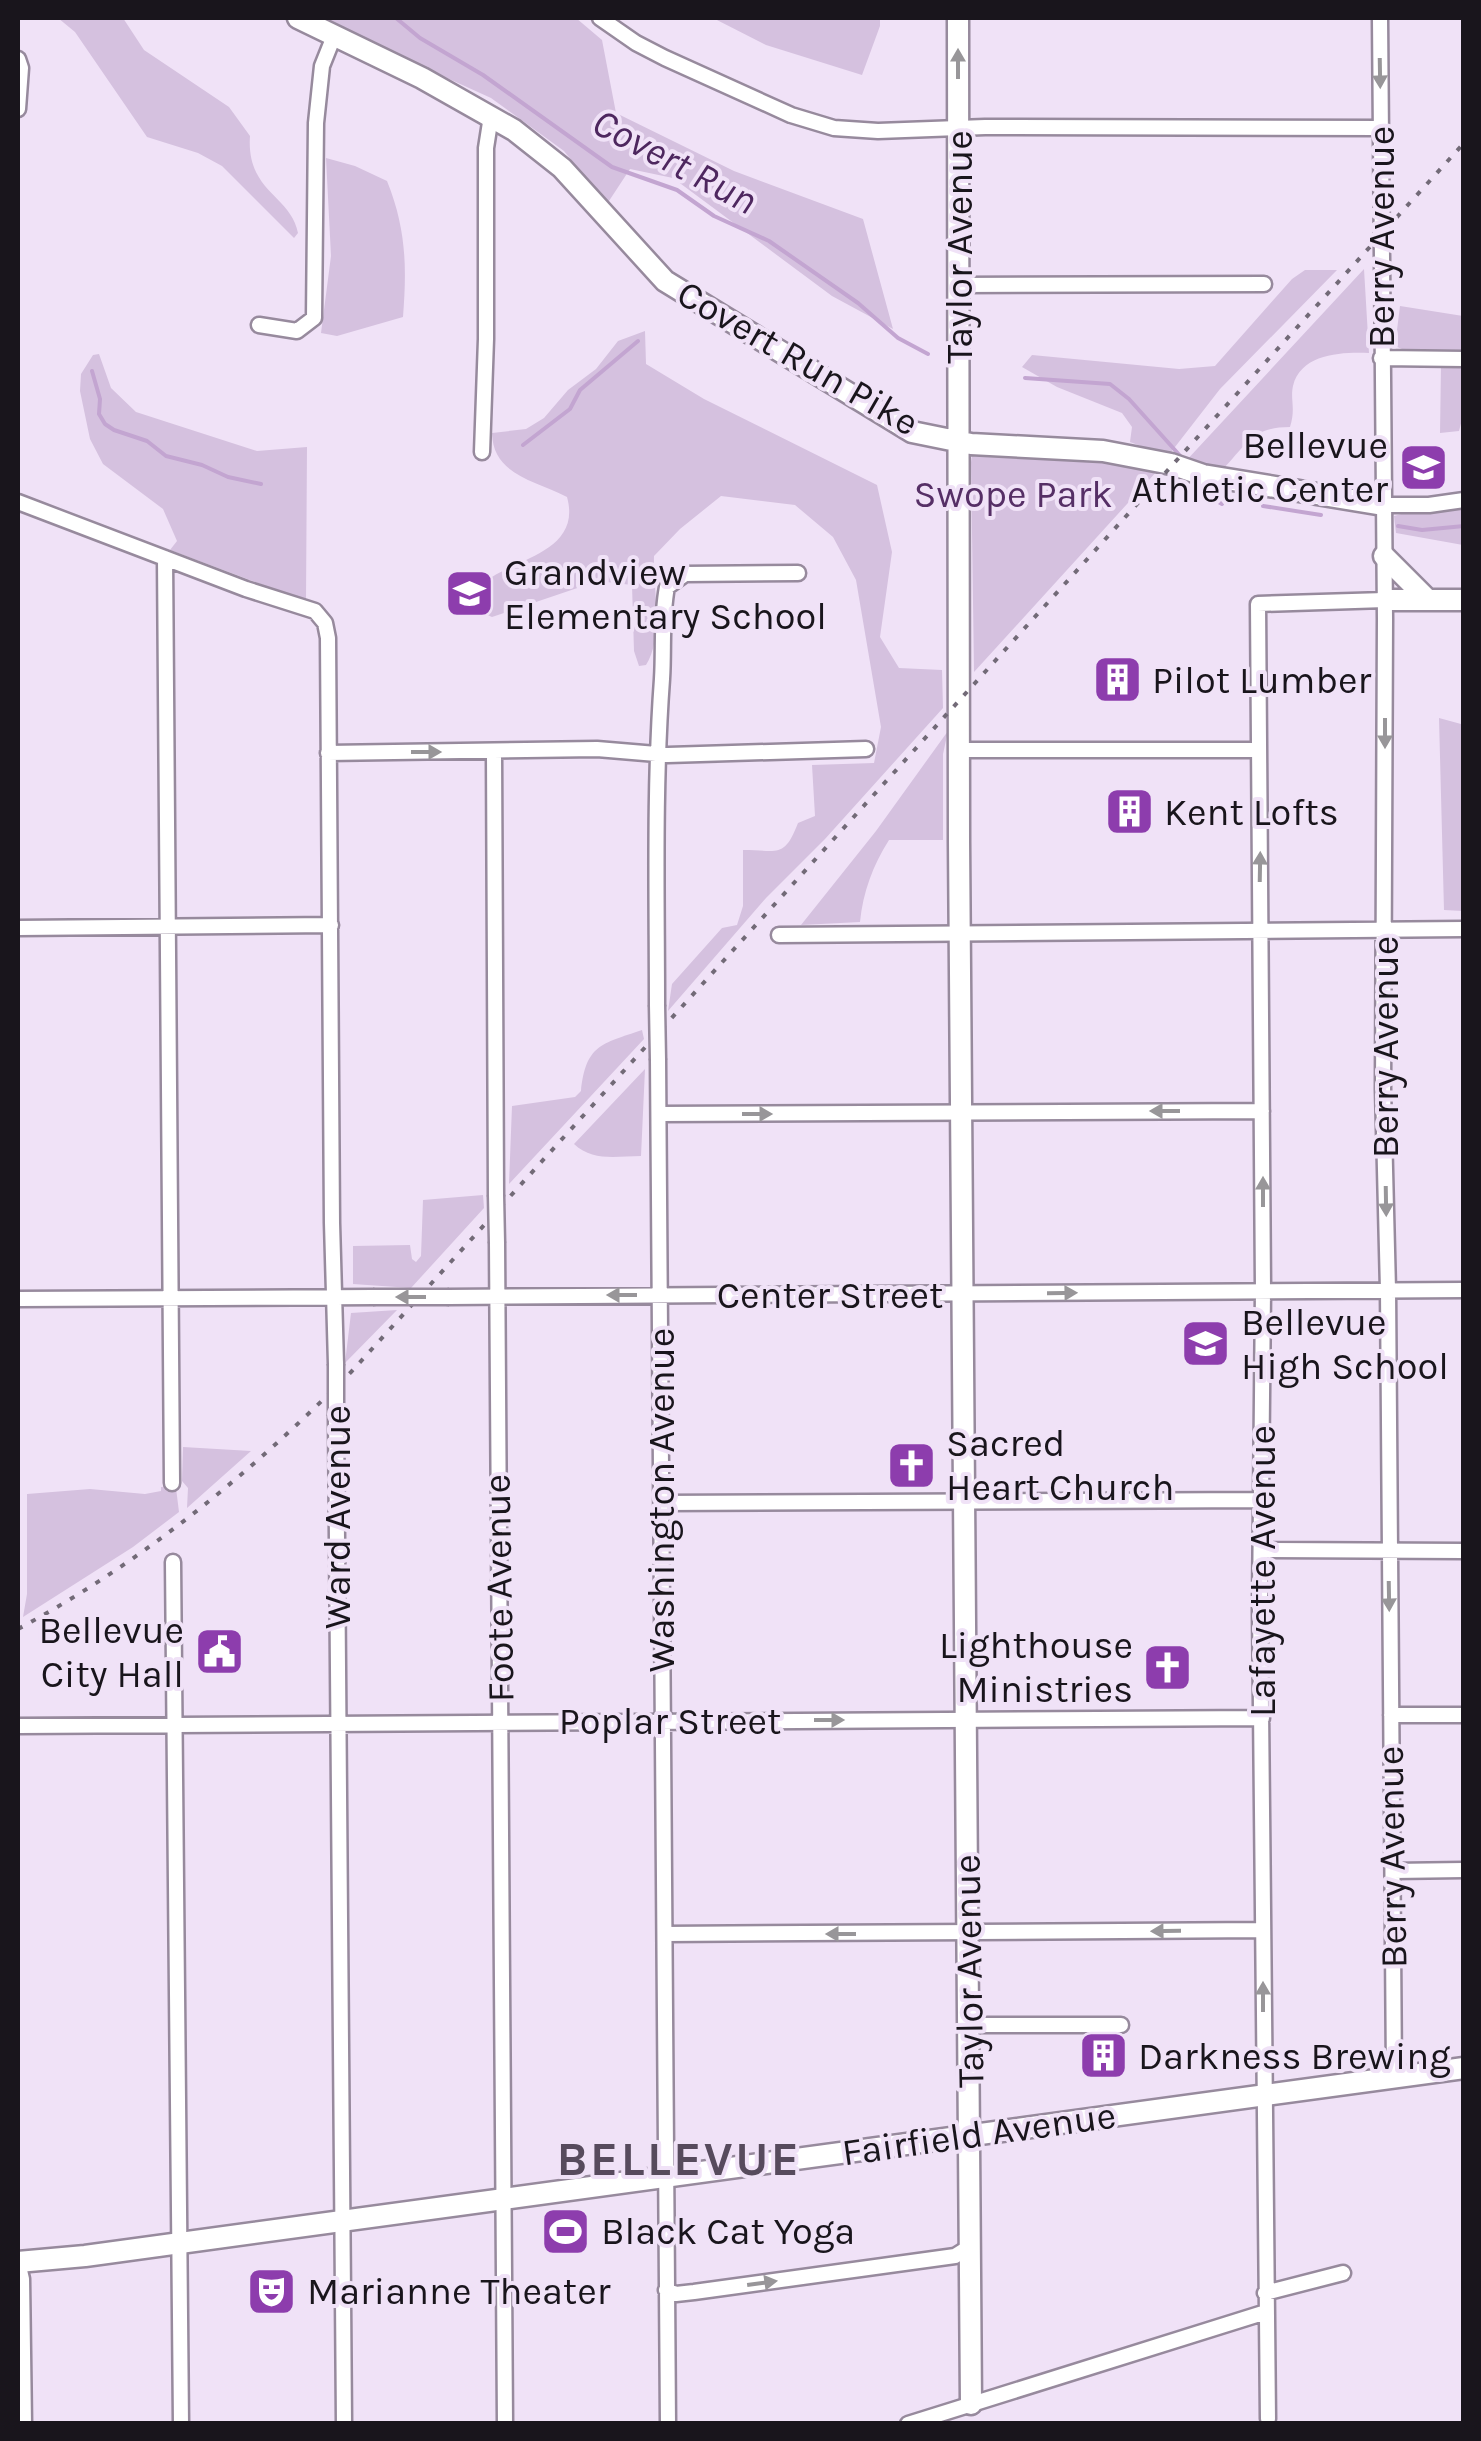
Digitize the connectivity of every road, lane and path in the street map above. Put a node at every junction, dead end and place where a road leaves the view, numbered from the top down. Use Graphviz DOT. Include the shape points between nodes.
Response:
graph roads {
  1 [pos="298,18"];
  2 [pos="600,18"];
  3 [pos="958,18"];
  4 [pos="1380,18"];
  5 [pos="334,36"];
  6 [pos="18,60"];
  7 [pos="18,109"];
  8 [pos="491,116"];
  9 [pos="958,128"];
  10 [pos="1381,128"];
  11 [pos="1264,284"];
  12 [pos="958,285"];
  13 [pos="259,325"];
  14 [pos="1381,358"];
  15 [pos="1464,359"];
  16 [pos="960,442"];
  17 [pos="482,452"];
  18 [pos="1464,500"];
  19 [pos="18,502"];
  20 [pos="1383,505"];
  21 [pos="1384,556"];
  22 [pos="165,558"];
  23 [pos="798,572"];
  24 [pos="1385,600"];
  25 [pos="1428,600"];
  26 [pos="1464,600"];
  27 [pos="866,749"];
  28 [pos="959,750"];
  29 [pos="1257,750"];
  30 [pos="328,752"];
  31 [pos="494,752"];
  32 [pos="656,754"];
  33 [pos="166,924"];
  34 [pos="332,925"];
  35 [pos="18,928"];
  36 [pos="1385,928"];
  37 [pos="1464,929"];
  38 [pos="1259,930"];
  39 [pos="961,934"];
  40 [pos="778,935"];
  41 [pos="1262,1111"];
  42 [pos="660,1114"];
  43 [pos="964,1115"];
  44 [pos="1263,1290"];
  45 [pos="1388,1290"];
  46 [pos="1464,1290"];
  47 [pos="660,1295"];
  48 [pos="964,1295"];
  49 [pos="333,1296"];
  50 [pos="496,1297"];
  51 [pos="172,1298"];
  52 [pos="18,1299"];
  53 [pos="172,1483"];
  54 [pos="1260,1500"];
  55 [pos="965,1502"];
  56 [pos="662,1503"];
  57 [pos="1262,1550"];
  58 [pos="1388,1551"];
  59 [pos="1464,1551"];
  60 [pos="173,1562"];
  61 [pos="1464,1714"];
  62 [pos="1391,1716"];
  63 [pos="1262,1718"];
  64 [pos="965,1719"];
  65 [pos="661,1721"];
  66 [pos="338,1722"];
  67 [pos="501,1723"];
  68 [pos="176,1724"];
  69 [pos="18,1726"];
  70 [pos="1392,1870"];
  71 [pos="1464,1870"];
  72 [pos="1263,1930"];
  73 [pos="665,1934"];
  74 [pos="968,1934"];
  75 [pos="970,2025"];
  76 [pos="1121,2025"];
  77 [pos="1464,2068"];
  78 [pos="1394,2077"];
  79 [pos="1264,2095"];
  80 [pos="971,2134"];
  81 [pos="666,2176"];
  82 [pos="505,2198"];
  83 [pos="341,2220"];
  84 [pos="180,2242"];
  85 [pos="971,2246"];
  86 [pos="18,2251"];
  87 [pos="18,2262"];
  88 [pos="1343,2273"];
  89 [pos="666,2290"];
  90 [pos="1266,2293"];
  91 [pos="1266,2312"];
  92 [pos="20,2368"];
  93 [pos="971,2404"];
  94 [pos="1268,2419"];
  95 [pos="24,2424"];
  96 [pos="181,2424"];
  97 [pos="344,2424"];
  98 [pos="505,2424"];
  99 [pos="668,2424"];
  100 [pos="908,2424"];
  1 -- 5 [label="street, Covert Run Pike"];
  2 -- 9 [label="street" via="664,58 818,124 878,131"];
  9 -- 3 [label="street, Taylor Avenue, one-way"];
  4 -- 10 [label="street, Berry Avenue, one-way"];
  5 -- 8 [label="street, Covert Run Pike"];
  5 -- 13 [label="street" via="322,66 316,123 314,318 296,331"];
  6 -- 7 [label="street"];
  8 -- 16 [label="street, Covert Run Pike" via="562,168 665,281 898,425"];
  8 -- 17 [label="street"];
  9 -- 10 [label="street"];
  9 -- 12 [label="street, Taylor Avenue"];
  10 -- 14 [label="street, Berry Avenue"];
  11 -- 12 [label="street"];
  12 -- 16 [label="street, Taylor Avenue"];
  14 -- 15 [label="street"];
  14 -- 20 [label="street, Berry Avenue"];
  16 -- 20 [label="street, Covert Run Pike" via="1103,451"];
  16 -- 28 [label="street, Taylor Avenue"];
  18 -- 20 [label="street"];
  19 -- 22 [label="street"];
  20 -- 21 [label="street, Berry Avenue"];
  21 -- 24 [label="street, Berry Avenue"];
  21 -- 25 [label="street"];
  22 -- 30 [label="street, Ward Avenue" via="318,612 328,638"];
  22 -- 33 [label="street"];
  23 -- 32 [label="street, Washington Avenue" via="685,574 667,587"];
  24 -- 25 [label="street"];
  24 -- 29 [label="street, Lafayette Avenue" via="1258,604"];
  24 -- 36 [label="street, Berry Avenue, one-way"];
  25 -- 26 [label="street"];
  27 -- 32 [label="street"];
  28 -- 29 [label="street"];
  28 -- 39 [label="street, Taylor Avenue"];
  38 -- 29 [label="street, Lafayette Avenue, one-way"];
  30 -- 31 [label="street, one-way"];
  30 -- 34 [label="street, Ward Avenue"];
  31 -- 32 [label="street"];
  31 -- 50 [label="street, Foote Avenue, bridge"];
  32 -- 42 [label="street, Washington Avenue, bridge"];
  33 -- 34 [label="street"];
  33 -- 35 [label="street"];
  33 -- 51 [label="street"];
  34 -- 49 [label="street, Ward Avenue"];
  36 -- 37 [label="street"];
  36 -- 38 [label="street"];
  36 -- 45 [label="street, Berry Avenue, one-way"];
  38 -- 39 [label="street"];
  38 -- 41 [label="street, Lafayette Avenue"];
  39 -- 40 [label="street"];
  39 -- 43 [label="street, Taylor Avenue"];
  41 -- 43 [label="street, one-way"];
  44 -- 41 [label="street, Lafayette Avenue, one-way"];
  42 -- 43 [label="street, one-way"];
  42 -- 47 [label="street, Washington Avenue"];
  43 -- 48 [label="street, Taylor Avenue"];
  44 -- 45 [label="street, Center Street"];
  48 -- 44 [label="street, Center Street, one-way"];
  44 -- 54 [label="street, Lafayette Avenue"];
  45 -- 46 [label="street, Center Street"];
  45 -- 58 [label="street, Berry Avenue"];
  47 -- 48 [label="street, Center Street"];
  47 -- 50 [label="street, Center Street, one-way"];
  47 -- 56 [label="street, Washington Avenue"];
  48 -- 55 [label="street, Taylor Avenue"];
  50 -- 49 [label="street, Center Street, one-way, bridge"];
  49 -- 51 [label="street, Center Street"];
  49 -- 66 [label="street, Ward Avenue, bridge"];
  50 -- 67 [label="street, Foote Avenue"];
  51 -- 52 [label="street, Center Street"];
  51 -- 53 [label="street"];
  54 -- 55 [label="street"];
  54 -- 57 [label="street, Lafayette Avenue"];
  55 -- 56 [label="street"];
  55 -- 64 [label="street, Taylor Avenue"];
  56 -- 65 [label="street, Washington Avenue"];
  57 -- 58 [label="street"];
  57 -- 63 [label="street, Lafayette Avenue"];
  58 -- 59 [label="street"];
  58 -- 62 [label="street, Berry Avenue, one-way"];
  60 -- 68 [label="street"];
  61 -- 62 [label="street"];
  62 -- 70 [label="street, Berry Avenue"];
  63 -- 64 [label="street, Poplar Street"];
  63 -- 72 [label="street, Lafayette Avenue"];
  65 -- 64 [label="street, Poplar Street, one-way"];
  64 -- 74 [label="street, Taylor Avenue"];
  65 -- 67 [label="street, Poplar Street"];
  65 -- 73 [label="street, Washington Avenue"];
  66 -- 67 [label="street, Poplar Street"];
  66 -- 68 [label="street, Poplar Street"];
  66 -- 83 [label="street, Ward Avenue"];
  67 -- 82 [label="street, Foote Avenue"];
  68 -- 69 [label="street, Poplar Street"];
  68 -- 84 [label="street"];
  70 -- 71 [label="street"];
  70 -- 78 [label="street, Berry Avenue"];
  72 -- 74 [label="street, one-way"];
  79 -- 72 [label="street, Lafayette Avenue, one-way"];
  74 -- 73 [label="street, one-way"];
  73 -- 81 [label="street, Washington Avenue"];
  74 -- 75 [label="street, Taylor Avenue"];
  75 -- 76 [label="street"];
  75 -- 80 [label="street, Taylor Avenue"];
  77 -- 78 [label="street, Fairfield Avenue"];
  78 -- 79 [label="street, Fairfield Avenue"];
  79 -- 80 [label="street, Fairfield Avenue"];
  79 -- 90 [label="street, Lafayette Avenue"];
  80 -- 81 [label="street, Fairfield Avenue"];
  80 -- 85 [label="street, Taylor Avenue"];
  81 -- 82 [label="street, Fairfield Avenue"];
  81 -- 89 [label="street, Washington Avenue"];
  82 -- 83 [label="street, Fairfield Avenue"];
  82 -- 98 [label="street, Foote Avenue"];
  83 -- 84 [label="street, Fairfield Avenue"];
  83 -- 97 [label="street, Ward Avenue"];
  84 -- 87 [label="street, Fairfield Avenue"];
  84 -- 96 [label="street"];
  89 -- 85 [label="street, one-way" via="694,2292 955,2256"];
  85 -- 93 [label="street, Taylor Avenue"];
  86 -- 87 [label="street"];
  87 -- 92 [label="street"];
  88 -- 90 [label="street"];
  89 -- 99 [label="street, Washington Avenue"];
  90 -- 91 [label="street, Lafayette Avenue"];
  91 -- 93 [label="street"];
  91 -- 94 [label="street, Lafayette Avenue"];
  92 -- 95 [label="street"];
  93 -- 100 [label="street"];
}
